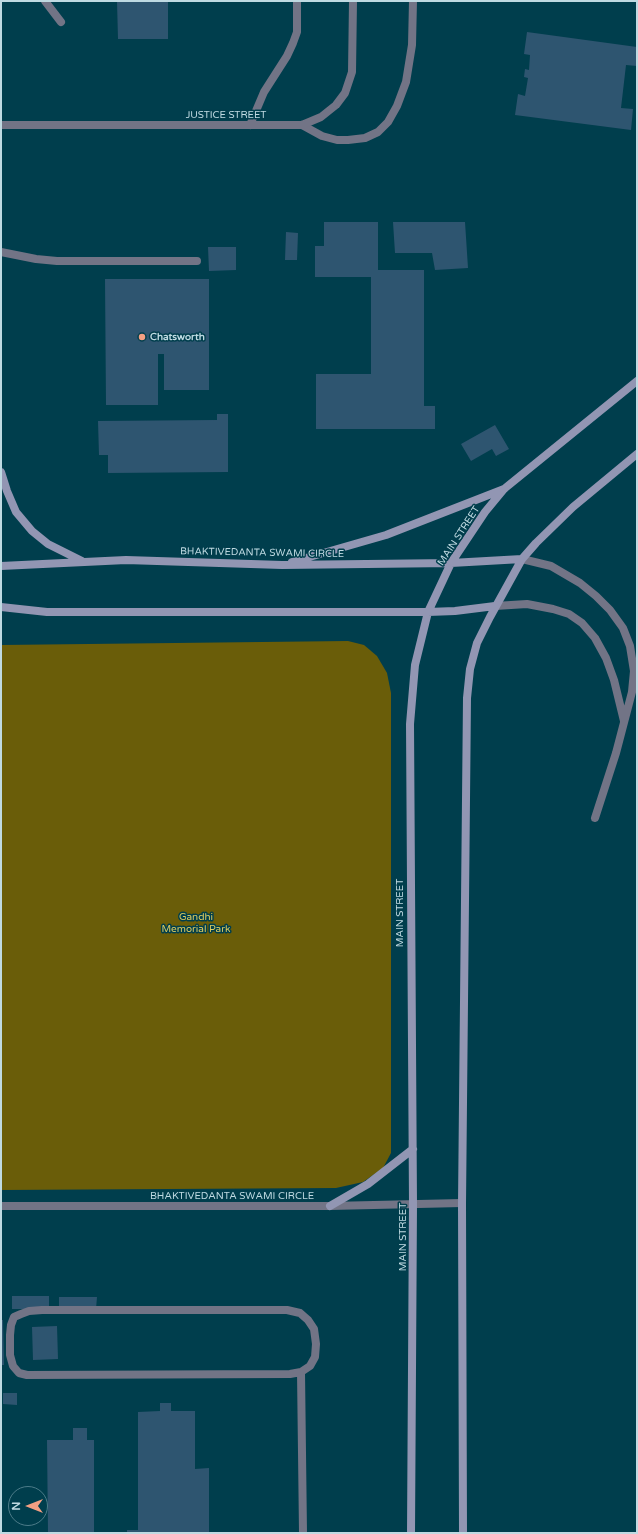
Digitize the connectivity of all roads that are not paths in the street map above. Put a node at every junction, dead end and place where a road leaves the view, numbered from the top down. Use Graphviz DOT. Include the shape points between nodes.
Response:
graph roads {
  1 [pos="45,1"];
  2 [pos="297,1"];
  3 [pos="353,1"];
  4 [pos="413,1"];
  5 [pos="61,22"];
  6 [pos="1,125"];
  7 [pos="250,125"];
  8 [pos="302,125"];
  9 [pos="1,252"];
  10 [pos="197,261"];
  11 [pos="637,380"];
  12 [pos="637,454"];
  13 [pos="1,472"];
  14 [pos="504,489"];
  15 [pos="522,559"];
  16 [pos="84,562"];
  17 [pos="451,563"];
  18 [pos="282,565"];
  19 [pos="1,566"];
  20 [pos="495,606"];
  21 [pos="1,607"];
  22 [pos="428,612"];
  23 [pos="625,722"];
  24 [pos="595,818"];
  25 [pos="413,1149"];
  26 [pos="462,1203"];
  27 [pos="413,1204"];
  28 [pos="1,1206"];
  29 [pos="330,1206"];
  30 [pos="301,1372"];
  31 [pos="303,1533"];
  32 [pos="411,1533"];
  33 [pos="463,1533"];
  1 -- 5 [label="street"];
  2 -- 7 [label="street" via="297,32 293,43 264,92"];
  3 -- 8 [label="street, JUSTICE STREET" via="352,72 345,92 336,106 321,117"];
  4 -- 8 [label="street" via="412,44 406,82 388,122 378,132 365,138 348,140 322,136"];
  6 -- 7 [label="street, JUSTICE STREET"];
  7 -- 8 [label="street, JUSTICE STREET"];
  9 -- 10 [label="street" via="57,261"];
  11 -- 14 [label="street, MAIN STREET"];
  12 -- 15 [label="street" via="573,507"];
  13 -- 16 [label="street" via="16,512 32,531 48,544"];
  14 -- 17 [label="street, MAIN STREET" via="485,512"];
  14 -- 18 [label="street" via="386,535"];
  15 -- 17 [label="street, BHAKTIVEDANTA SWAMI CIRCLE"];
  15 -- 20 [label="street"];
  15 -- 23 [label="street" via="551,566 580,583 610,610 623,628 630,646 634,671"];
  16 -- 18 [label="street, BHAKTIVEDANTA SWAMI CIRCLE" via="126,560"];
  16 -- 19 [label="street, BHAKTIVEDANTA SWAMI CIRCLE"];
  17 -- 18 [label="street, BHAKTIVEDANTA SWAMI CIRCLE"];
  17 -- 22 [label="street, MAIN STREET"];
  20 -- 22 [label="street"];
  20 -- 23 [label="street" via="527,604 553,609 569,614 582,623 595,638 606,658"];
  20 -- 26 [label="street" via="477,643 470,669 467,698"];
  21 -- 22 [label="street" via="47,612"];
  22 -- 25 [label="street, MAIN STREET" via="415,665 410,724"];
  23 -- 24 [label="street"];
  25 -- 27 [label="street, MAIN STREET"];
  25 -- 29 [label="street" via="368,1184"];
  26 -- 27 [label="street, BHAKTIVEDANTA SWAMI CIRCLE"];
  26 -- 33 [label="street"];
  27 -- 29 [label="street, BHAKTIVEDANTA SWAMI CIRCLE"];
  27 -- 32 [label="street, MAIN STREET"];
  28 -- 29 [label="street, BHAKTIVEDANTA SWAMI CIRCLE"];
  30 -- 30 [label="street" via="27,1375 19,1373 13,1366 10,1355 11,1325 14,1317 29,1311 42,1310 287,1310 300,1313 314,1329 315,1357 310,1366"];
  30 -- 31 [label="street"];
}
